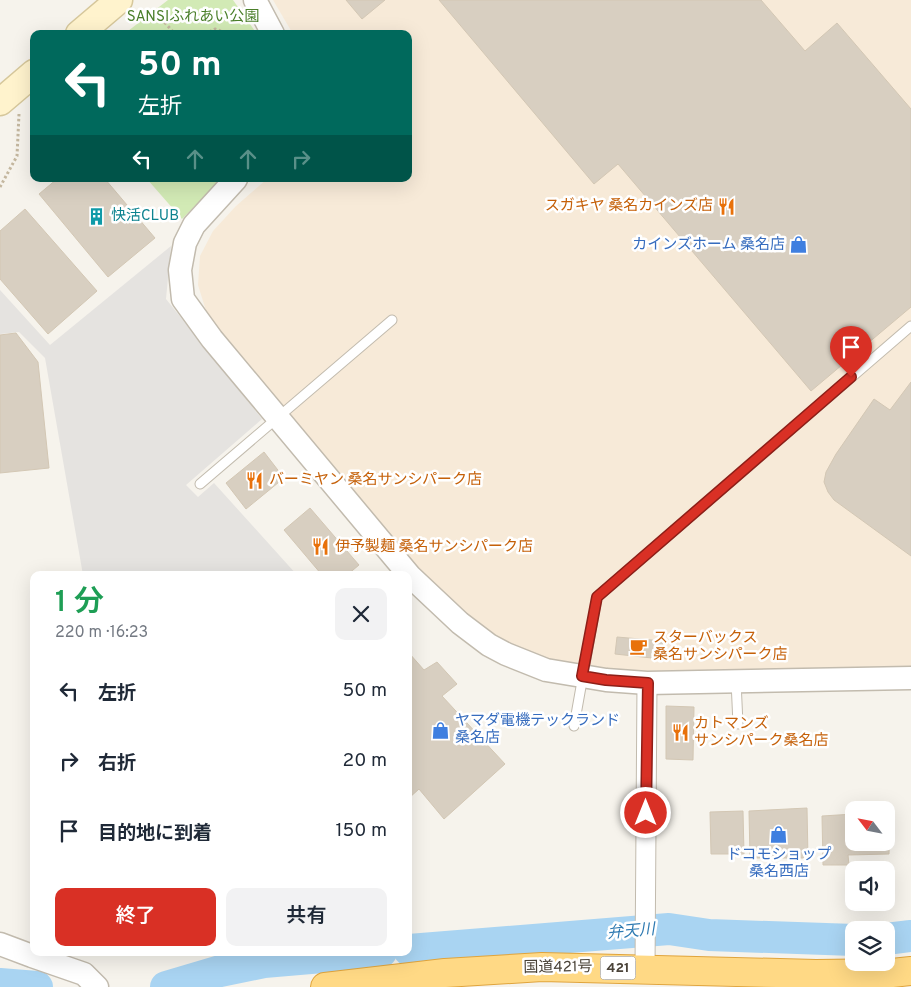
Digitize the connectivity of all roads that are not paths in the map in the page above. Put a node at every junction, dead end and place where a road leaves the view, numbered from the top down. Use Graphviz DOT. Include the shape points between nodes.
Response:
graph roads {
  1 [pos="119,0"];
  2 [pos="255,0"];
  3 [pos="84,30"];
  4 [pos="271,30"];
  5 [pos="27,78"];
  6 [pos="0,102"];
  7 [pos="233,182"];
  8 [pos="392,320"];
  9 [pos="911,326"];
  10 [pos="277,417"];
  11 [pos="200,484"];
  12 [pos="405,571"];
  13 [pos="412,579"];
  14 [pos="582,676"];
  15 [pos="911,678"];
  16 [pos="736,681"];
  17 [pos="648,683"];
  18 [pos="738,724"];
  19 [pos="574,726"];
  20 [pos="0,944"];
  21 [pos="30,955"];
  22 [pos="32,956"];
  23 [pos="645,959"];
  24 [pos="911,971"];
  25 [pos="90,980"];
  26 [pos="814,980"];
  27 [pos="325,987"];
  1 -- 3 [label="main road"];
  2 -- 4 [label="street"];
  5 -- 6 [label="main road"];
  7 -- 10 [label="street" via="194,225 185,243 180,270 183,299"];
  8 -- 10 [label="lane"];
  9 -- 14 [label="lane" via="597,597"];
  10 -- 11 [label="lane"];
  10 -- 12 [label="street"];
  13 -- 14 [label="street" via="489,645 546,670"];
  14 -- 17 [label="street"];
  14 -- 19 [label="lane"];
  15 -- 16 [label="street"];
  16 -- 17 [label="street"];
  16 -- 18 [label="lane"];
  17 -- 23 [label="street"];
  20 -- 21 [label="street"];
  22 -- 25 [label="street"];
  23 -- 26 [label="highway, 国道421号 / 421"];
  23 -- 27 [label="highway, 国道421号 / 421"];
  24 -- 26 [label="highway, 国道421号 / 421"];
}
